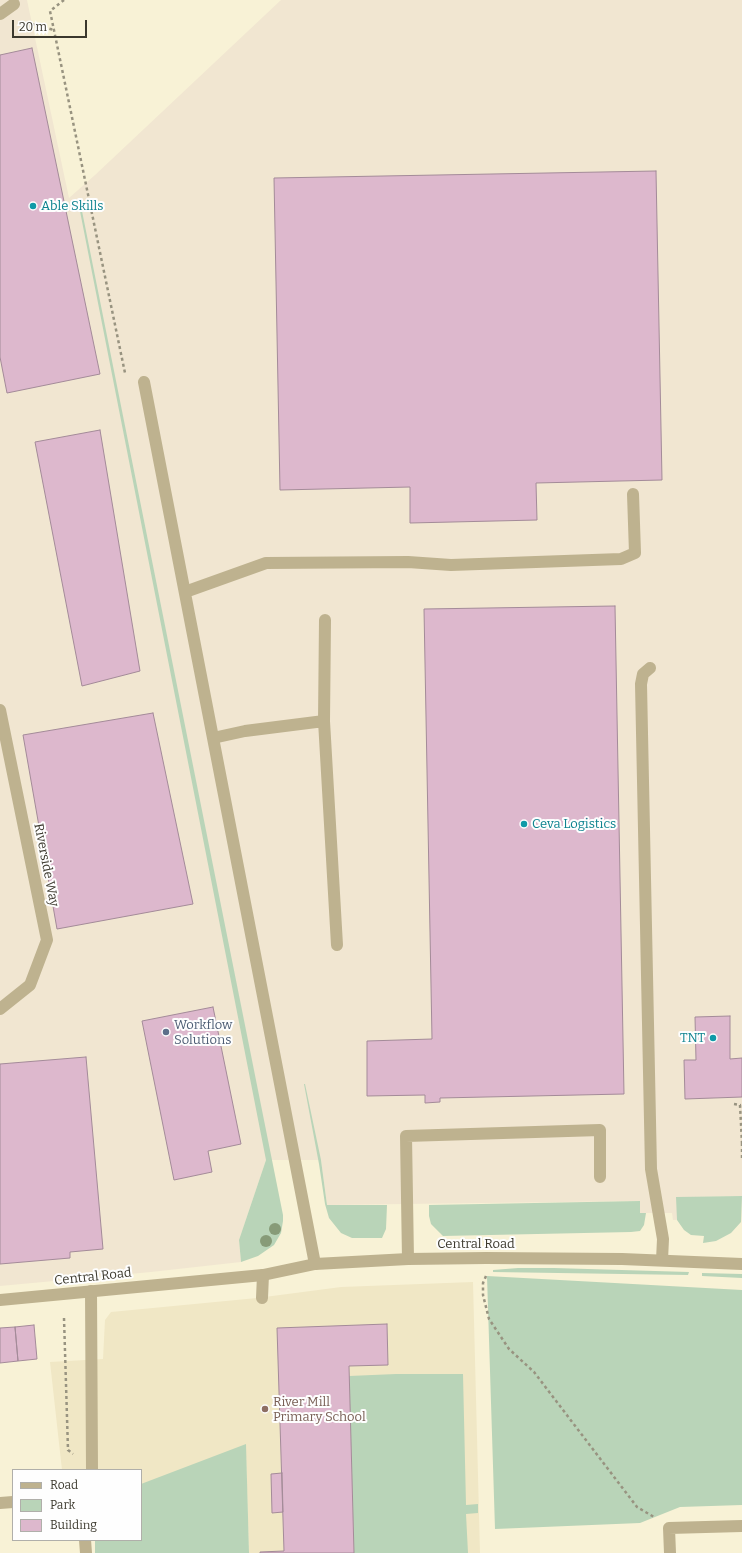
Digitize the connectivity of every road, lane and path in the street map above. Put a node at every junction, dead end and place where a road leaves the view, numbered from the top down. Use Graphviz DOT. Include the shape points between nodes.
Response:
graph roads {
  1 [pos="64,0"];
  2 [pos="14,4"];
  3 [pos="0,14"];
  4 [pos="32,24"];
  5 [pos="54,31"];
  6 [pos="144,382"];
  7 [pos="633,494"];
  8 [pos="185,592"];
  9 [pos="325,620"];
  10 [pos="650,668"];
  11 [pos="0,710"];
  12 [pos="324,720"];
  13 [pos="213,738"];
  14 [pos="4,748"];
  15 [pos="337,945"];
  16 [pos="0,1009"];
  17 [pos="734,1104"];
  18 [pos="742,1143"];
  19 [pos="742,1158"];
  20 [pos="600,1177"];
  21 [pos="408,1259"];
  22 [pos="662,1260"];
  23 [pos="315,1264"];
  24 [pos="742,1264"];
  25 [pos="263,1275"];
  26 [pos="481,1277"];
  27 [pos="91,1291"];
  28 [pos="262,1298"];
  29 [pos="0,1300"];
  30 [pos="64,1318"];
  31 [pos="78,1458"];
  32 [pos="92,1469"];
  33 [pos="12,1502"];
  34 [pos="0,1503"];
  35 [pos="742,1526"];
  36 [pos="669,1528"];
  37 [pos="85,1541"];
  38 [pos="86,1553"];
  39 [pos="670,1553"];
  1 -- 5 [label="path" via="50,12"];
  2 -- 3 [label="street"];
  4 -- 5 [label="path"];
  5 -- 6 [label="path" via="125,373"];
  6 -- 8 [label="street"];
  7 -- 8 [label="street" via="635,553 621,559 451,565 408,562 266,563"];
  8 -- 13 [label="street"];
  9 -- 12 [label="street"];
  10 -- 22 [label="street" via="642,674 641,708 651,1169 663,1239"];
  11 -- 14 [label="street, Riverside Way"];
  12 -- 13 [label="street"];
  12 -- 15 [label="street"];
  13 -- 23 [label="street"];
  14 -- 16 [label="street, Riverside Way" via="47,940 30,985"];
  17 -- 18 [label="path" via="740,1104"];
  18 -- 19 [label="path"];
  20 -- 21 [label="street" via="600,1130 406,1136"];
  21 -- 22 [label="street, Central Road"];
  21 -- 23 [label="street, Central Road"];
  22 -- 24 [label="street, Central Road"];
  23 -- 25 [label="street, Central Road"];
  25 -- 27 [label="street, Central Road"];
  25 -- 28 [label="street"];
  26 -- 36 [label="path" via="486,1278 483,1283 483,1295 489,1319 509,1349 534,1372 637,1507"];
  27 -- 29 [label="street, Central Road"];
  27 -- 32 [label="street"];
  30 -- 31 [label="path" via="68,1450"];
  33 -- 34 [label="street"];
  35 -- 36 [label="street"];
  36 -- 39 [label="street"];
  37 -- 38 [label="street"];
}
